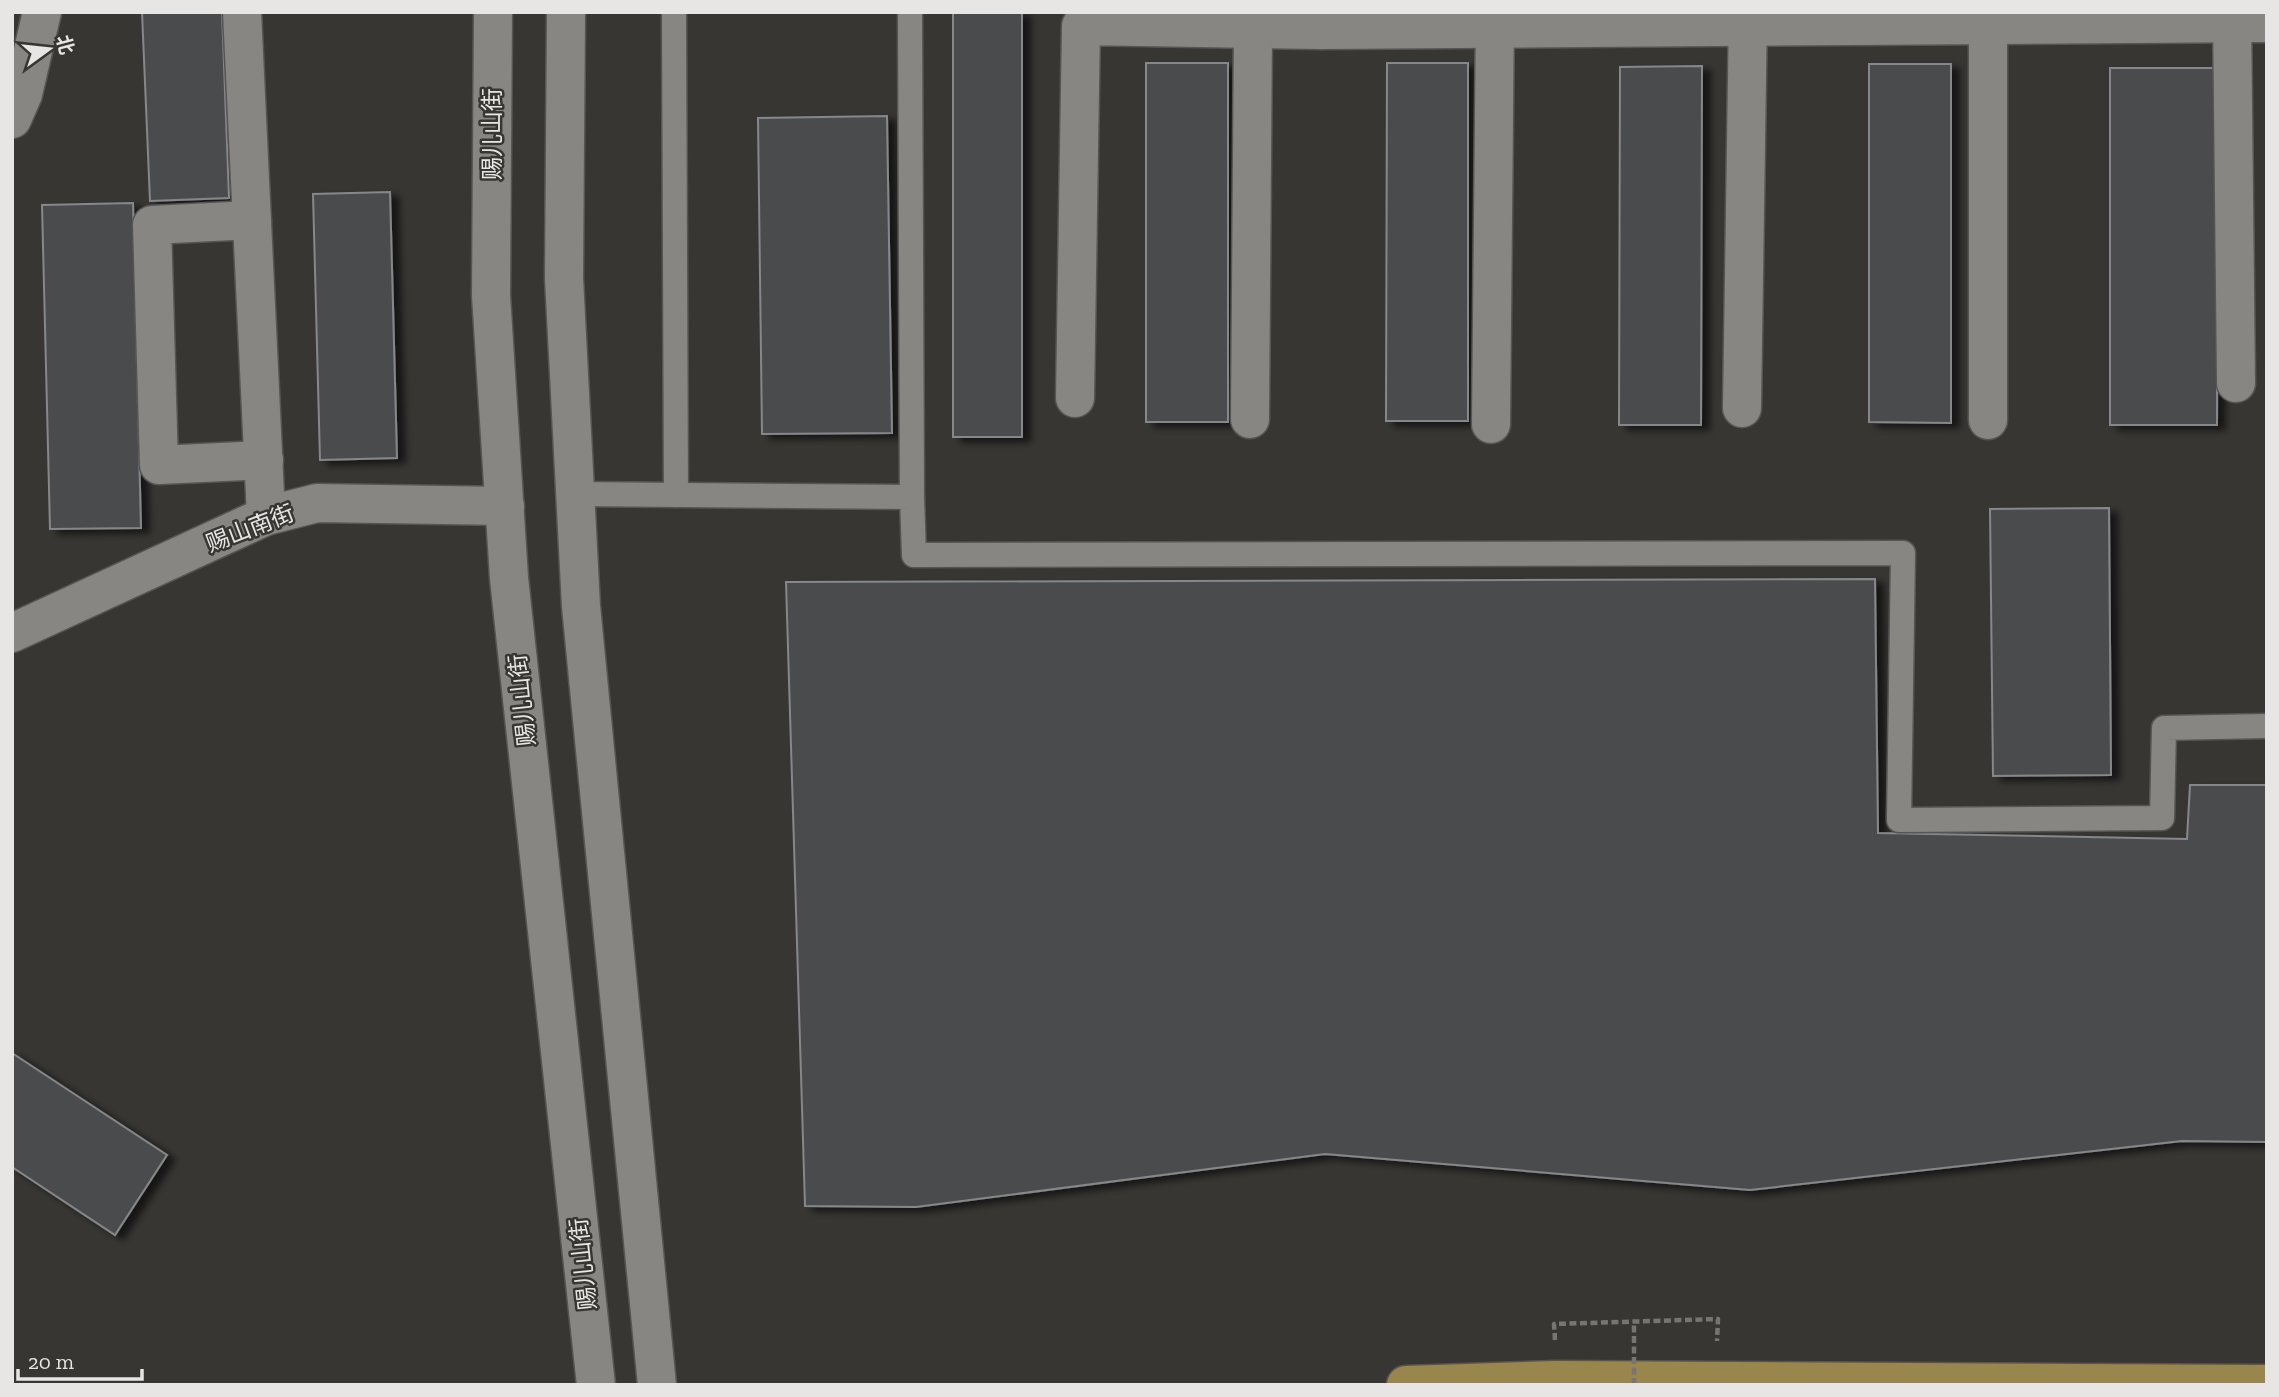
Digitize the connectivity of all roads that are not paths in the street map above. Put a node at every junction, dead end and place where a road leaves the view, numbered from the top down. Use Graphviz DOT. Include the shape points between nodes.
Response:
graph roads {
  1 [pos="43,12"];
  2 [pos="242,12"];
  3 [pos="493,12"];
  4 [pos="566,12"];
  5 [pos="674,12"];
  6 [pos="910,12"];
  7 [pos="1081,19"];
  8 [pos="1988,19"];
  9 [pos="1495,20"];
  10 [pos="1748,20"];
  11 [pos="2243,20"];
  12 [pos="1322,21"];
  13 [pos="1253,29"];
  14 [pos="12,119"];
  15 [pos="252,220"];
  16 [pos="2235,383"];
  17 [pos="1076,398"];
  18 [pos="1742,408"];
  19 [pos="1250,419"];
  20 [pos="1988,420"];
  21 [pos="1491,424"];
  22 [pos="264,460"];
  23 [pos="575,494"];
  24 [pos="676,495"];
  25 [pos="912,497"];
  26 [pos="505,506"];
  27 [pos="267,516"];
  28 [pos="12,633"];
  29 [pos="2267,726"];
  30 [pos="2267,1384"];
  31 [pos="596,1385"];
  32 [pos="657,1385"];
  33 [pos="1406,1385"];
  1 -- 14 [label="street" via="23,94"];
  2 -- 15 [label="street"];
  3 -- 26 [label="street, 赐儿山街" via="491,295"];
  4 -- 23 [label="street" via="564,278"];
  5 -- 24 [label="lane"];
  6 -- 25 [label="lane"];
  7 -- 13 [label="street"];
  7 -- 17 [label="street"];
  8 -- 10 [label="street"];
  8 -- 11 [label="street"];
  8 -- 20 [label="street"];
  9 -- 10 [label="street"];
  9 -- 12 [label="street"];
  9 -- 21 [label="street"];
  10 -- 18 [label="street"];
  11 -- 16 [label="street"];
  12 -- 13 [label="street"];
  13 -- 19 [label="street"];
  15 -- 22 [label="street"];
  15 -- 22 [label="street" via="152,225 159,465"];
  22 -- 27 [label="street"];
  23 -- 24 [label="lane"];
  23 -- 32 [label="street" via="581,607"];
  24 -- 25 [label="lane"];
  25 -- 29 [label="lane" via="914,555 1903,553 1899,821 2162,818 2164,728"];
  26 -- 27 [label="street, 赐山南街" via="317,503"];
  26 -- 31 [label="street, 赐儿山街" via="510,592"];
  27 -- 28 [label="street, 赐山南街"];
  30 -- 33 [label="main road" via="1555,1380"];
}
